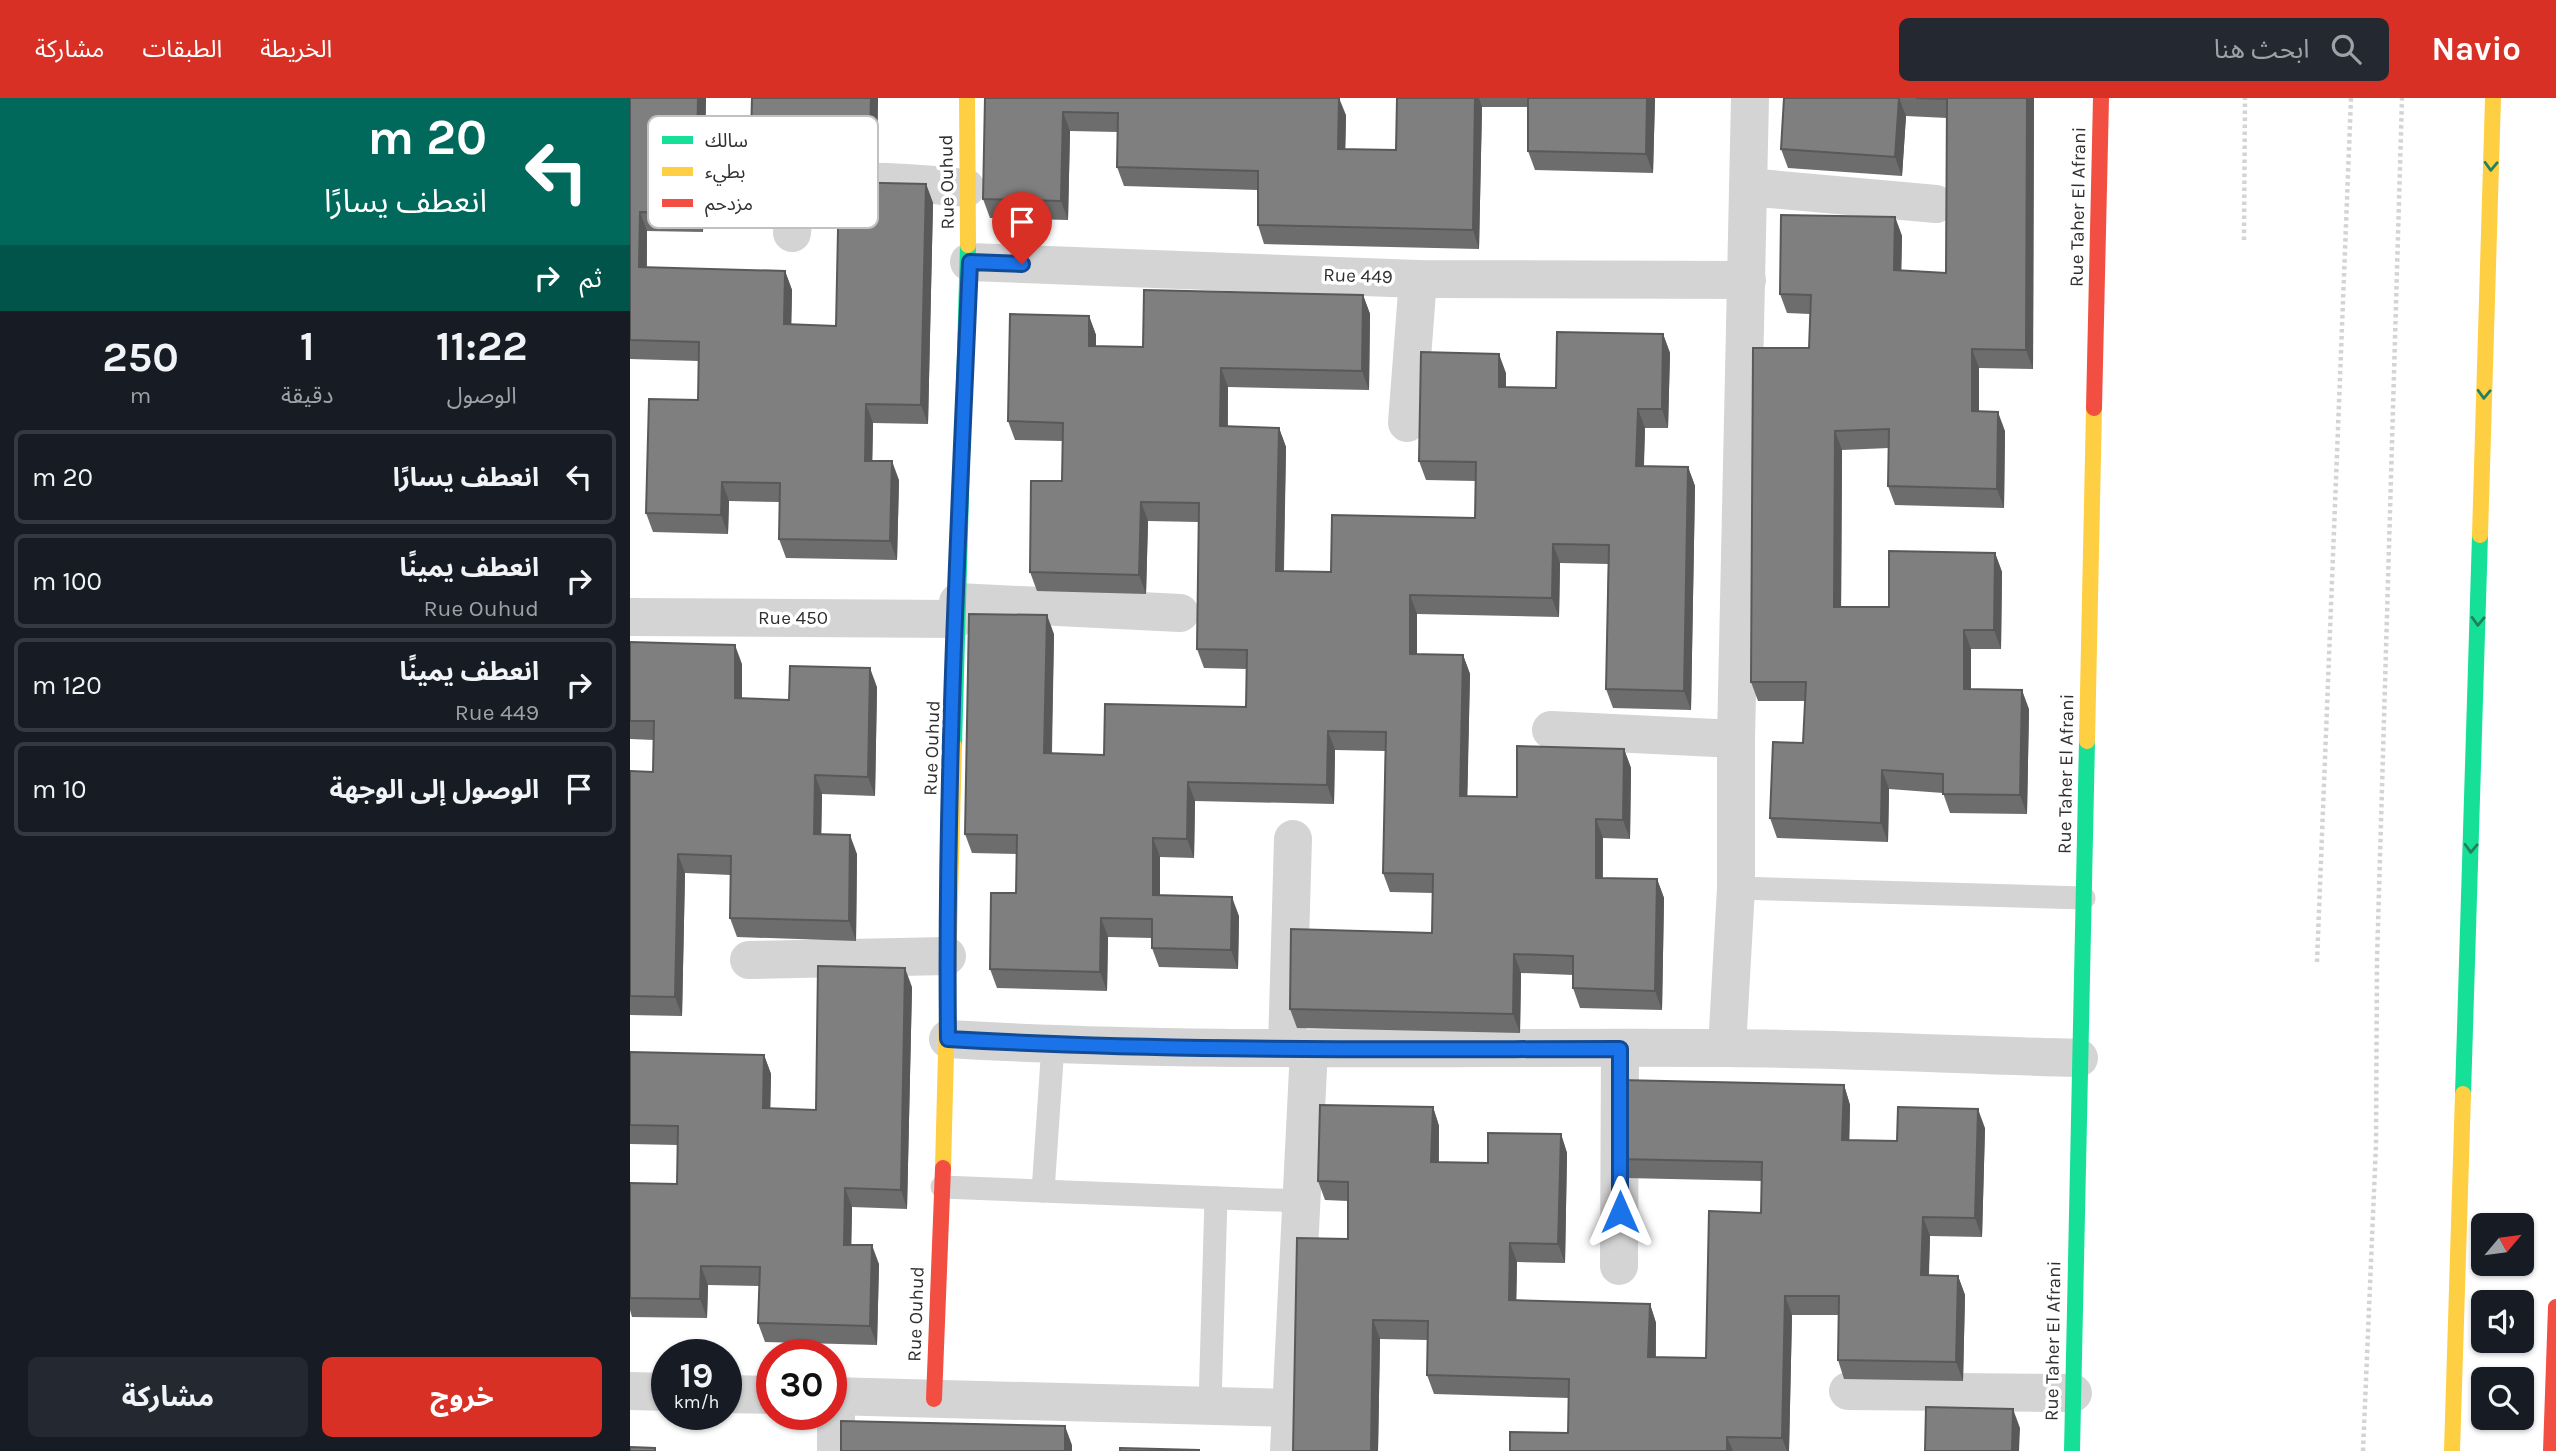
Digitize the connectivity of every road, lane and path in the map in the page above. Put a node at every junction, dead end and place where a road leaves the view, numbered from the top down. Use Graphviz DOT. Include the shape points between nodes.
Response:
graph roads {
  1 [pos="967,98"];
  2 [pos="1750,98"];
  3 [pos="2101,98"];
  4 [pos="2245,98"];
  5 [pos="2351,98"];
  6 [pos="2402,98"];
  7 [pos="2493,98"];
  8 [pos="878,183"];
  9 [pos="1748,187"];
  10 [pos="966,188"];
  11 [pos="1936,204"];
  12 [pos="792,228"];
  13 [pos="792,233"];
  14 [pos="2244,240"];
  15 [pos="970,262"];
  16 [pos="1418,279"];
  17 [pos="1747,280"];
  18 [pos="1407,423"];
  19 [pos="957,610"];
  20 [pos="1180,613"];
  21 [pos="630,617"];
  22 [pos="1551,730"];
  23 [pos="1736,739"];
  24 [pos="1293,839"];
  25 [pos="1736,888"];
  26 [pos="2084,898"];
  27 [pos="947,956"];
  28 [pos="749,960"];
  29 [pos="2317,962"];
  30 [pos="948,1039"];
  31 [pos="1053,1045"];
  32 [pos="1298,1048"];
  33 [pos="1727,1048"];
  34 [pos="1620,1049"];
  35 [pos="2079,1058"];
  36 [pos="942,1187"];
  37 [pos="1043,1191"];
  38 [pos="1216,1198"];
  39 [pos="1300,1201"];
  40 [pos="1619,1266"];
  41 [pos="2556,1307"];
  42 [pos="630,1391"];
  43 [pos="1848,1391"];
  44 [pos="651,1392"];
  45 [pos="2073,1393"];
  46 [pos="847,1396"];
  47 [pos="934,1399"];
  48 [pos="1210,1405"];
  49 [pos="1289,1408"];
  50 [pos="835,1430"];
  51 [pos="836,1451"];
  52 [pos="1289,1451"];
  53 [pos="2072,1451"];
  54 [pos="2363,1451"];
  55 [pos="2452,1451"];
  56 [pos="2551,1451"];
  1 -- 10 [label="main road, Rue Ouhud"];
  2 -- 9 [label="street"];
  3 -- 26 [label="main road, Rue Taher El Afrani"];
  4 -- 14 [label="path"];
  5 -- 29 [label="path"];
  6 -- 54 [label="path" via="2377,960 2376,1144"];
  7 -- 55 [label="main road, one-way"];
  8 -- 10 [label="street"];
  9 -- 11 [label="street"];
  9 -- 17 [label="street"];
  10 -- 15 [label="main road, Rue Ouhud"];
  12 -- 13 [label="street"];
  15 -- 16 [label="street, Rue 449"];
  15 -- 19 [label="main road, Rue Ouhud"];
  16 -- 17 [label="street, Rue 449"];
  16 -- 18 [label="street"];
  17 -- 23 [label="street"];
  19 -- 20 [label="street, Rue 450"];
  19 -- 21 [label="street, Rue 450"];
  19 -- 27 [label="main road, Rue Ouhud"];
  22 -- 23 [label="street"];
  23 -- 25 [label="street"];
  24 -- 32 [label="street"];
  25 -- 26 [label="lane"];
  25 -- 33 [label="street"];
  26 -- 35 [label="main road, Rue Taher El Afrani"];
  27 -- 28 [label="street"];
  27 -- 30 [label="main road, Rue Ouhud"];
  30 -- 31 [label="street"];
  30 -- 36 [label="main road, Rue Ouhud"];
  31 -- 32 [label="street"];
  31 -- 37 [label="lane"];
  32 -- 34 [label="street"];
  32 -- 39 [label="street"];
  33 -- 34 [label="street"];
  33 -- 35 [label="street"];
  34 -- 40 [label="street"];
  35 -- 45 [label="main road, Rue Taher El Afrani"];
  36 -- 37 [label="lane"];
  36 -- 47 [label="main road, Rue Ouhud"];
  37 -- 38 [label="lane"];
  38 -- 39 [label="lane"];
  38 -- 48 [label="lane"];
  39 -- 49 [label="street"];
  41 -- 56 [label="main road"];
  42 -- 44 [label="street"];
  43 -- 45 [label="street"];
  45 -- 53 [label="main road, Rue Taher El Afrani"];
  46 -- 47 [label="street"];
  47 -- 48 [label="street"];
  48 -- 49 [label="street"];
  49 -- 52 [label="street"];
  50 -- 51 [label="street"];
}
